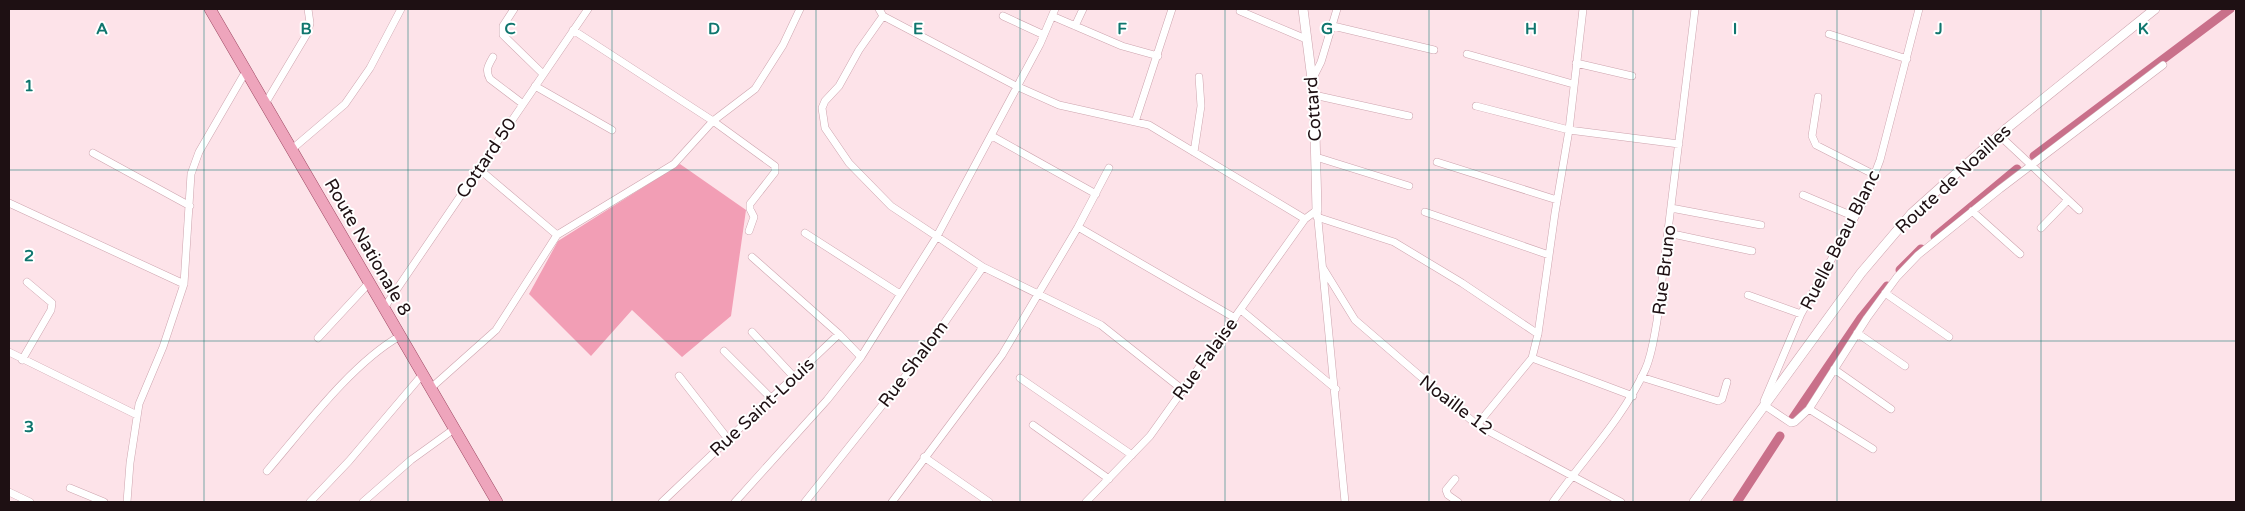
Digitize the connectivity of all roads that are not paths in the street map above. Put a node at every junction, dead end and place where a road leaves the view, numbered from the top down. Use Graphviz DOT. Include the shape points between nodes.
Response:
graph roads {
  1 [pos="210,9"];
  2 [pos="308,9"];
  3 [pos="401,9"];
  4 [pos="514,9"];
  5 [pos="588,9"];
  6 [pos="800,9"];
  7 [pos="1055,9"];
  8 [pos="1083,9"];
  9 [pos="1172,9"];
  10 [pos="1303,9"];
  11 [pos="1337,9"];
  12 [pos="1583,9"];
  13 [pos="1695,9"];
  14 [pos="1919,9"];
  15 [pos="2155,9"];
  16 [pos="1240,11"];
  17 [pos="881,12"];
  18 [pos="1003,16"];
  19 [pos="1052,16"];
  20 [pos="1076,26"];
  21 [pos="1333,26"];
  22 [pos="573,30"];
  23 [pos="1829,34"];
  24 [pos="1044,35"];
  25 [pos="1306,38"];
  26 [pos="1434,50"];
  27 [pos="1467,54"];
  28 [pos="1158,56"];
  29 [pos="493,57"];
  30 [pos="1907,59"];
  31 [pos="1576,63"];
  32 [pos="2163,64"];
  33 [pos="246,71"];
  34 [pos="543,74"];
  35 [pos="1632,76"];
  36 [pos="1199,77"];
  37 [pos="1312,80"];
  38 [pos="1573,84"];
  39 [pos="535,86"];
  40 [pos="1016,86"];
  41 [pos="1314,95"];
  42 [pos="1818,97"];
  43 [pos="265,104"];
  44 [pos="523,104"];
  45 [pos="1476,106"];
  46 [pos="1409,116"];
  47 [pos="713,121"];
  48 [pos="1135,122"];
  49 [pos="612,130"];
  50 [pos="1569,130"];
  51 [pos="1999,135"];
  52 [pos="992,136"];
  53 [pos="1679,144"];
  54 [pos="292,150"];
  55 [pos="1194,152"];
  56 [pos="94,153"];
  57 [pos="1316,157"];
  58 [pos="1438,162"];
  59 [pos="2031,167"];
  60 [pos="1109,168"];
  61 [pos="479,169"];
  62 [pos="1875,175"];
  63 [pos="1409,186"];
  64 [pos="1096,194"];
  65 [pos="1803,195"];
  66 [pos="1557,200"];
  67 [pos="2068,200"];
  68 [pos="9,203"];
  69 [pos="190,206"];
  70 [pos="1671,208"];
  71 [pos="2079,210"];
  72 [pos="1972,211"];
  73 [pos="1425,212"];
  74 [pos="1317,213"];
  75 [pos="1855,217"];
  76 [pos="1305,219"];
  77 [pos="1761,225"];
  78 [pos="1078,227"];
  79 [pos="2041,228"];
  80 [pos="750,232"];
  81 [pos="805,233"];
  82 [pos="1668,233"];
  83 [pos="557,235"];
  84 [pos="936,238"];
  85 [pos="1752,251"];
  86 [pos="2020,254"];
  87 [pos="1549,255"];
  88 [pos="752,257"];
  89 [pos="983,268"];
  90 [pos="1323,268"];
  91 [pos="27,282"];
  92 [pos="369,283"];
  93 [pos="184,284"];
  94 [pos="1039,293"];
  95 [pos="1885,293"];
  96 [pos="900,294"];
  97 [pos="1748,295"];
  98 [pos="384,308"];
  99 [pos="1241,310"];
  100 [pos="1802,314"];
  101 [pos="1235,318"];
  102 [pos="752,332"];
  103 [pos="839,334"];
  104 [pos="1538,334"];
  105 [pos="1857,334"];
  106 [pos="400,336"];
  107 [pos="1949,337"];
  108 [pos="318,338"];
  109 [pos="724,351"];
  110 [pos="9,352"];
  111 [pos="861,357"];
  112 [pos="1532,358"];
  113 [pos="22,360"];
  114 [pos="1905,366"];
  115 [pos="1834,368"];
  116 [pos="422,374"];
  117 [pos="679,376"];
  118 [pos="794,377"];
  119 [pos="1641,377"];
  120 [pos="1020,378"];
  121 [pos="1727,382"];
  122 [pos="430,388"];
  123 [pos="1336,389"];
  124 [pos="1184,390"];
  125 [pos="1633,396"];
  126 [pos="771,398"];
  127 [pos="1762,407"];
  128 [pos="1809,409"];
  129 [pos="1891,409"];
  130 [pos="137,415"];
  131 [pos="1033,425"];
  132 [pos="1476,425"];
  133 [pos="454,428"];
  134 [pos="728,439"];
  135 [pos="1873,449"];
  136 [pos="1132,455"];
  137 [pos="924,458"];
  138 [pos="267,471"];
  139 [pos="1572,477"];
  140 [pos="1455,478"];
  141 [pos="1109,479"];
  142 [pos="70,488"];
  143 [pos="9,492"];
  144 [pos="30,502"];
  145 [pos="104,502"];
  146 [pos="127,502"];
  147 [pos="310,502"];
  148 [pos="363,502"];
  149 [pos="497,502"];
  150 [pos="662,502"];
  151 [pos="735,502"];
  152 [pos="805,502"];
  153 [pos="892,502"];
  154 [pos="989,502"];
  155 [pos="1086,502"];
  156 [pos="1346,502"];
  157 [pos="1458,502"];
  158 [pos="1553,502"];
  159 [pos="1622,502"];
  160 [pos="1694,502"];
  1 -- 33 [label="main road, Route Nationale 8"];
  2 -- 43 [label="street" via="308,32"];
  3 -- 54 [label="street" via="370,68 344,104"];
  4 -- 34 [label="street" via="503,26 503,35"];
  5 -- 22 [label="street, Cottard 50"];
  6 -- 47 [label="street" via="783,45 755,89"];
  7 -- 19 [label="street"];
  8 -- 20 [label="street"];
  9 -- 28 [label="street"];
  10 -- 25 [label="street, Cottard"];
  11 -- 21 [label="street"];
  12 -- 31 [label="street"];
  13 -- 53 [label="street, Rue Bruno"];
  14 -- 30 [label="street, Ruelle Beau Blanc"];
  15 -- 51 [label="street, Route de Noailles"];
  16 -- 25 [label="street"];
  17 -- 40 [label="street"];
  17 -- 84 [label="street" via="839,86 825,101 822,108 825,128 849,163 877,194"];
  18 -- 24 [label="street"];
  19 -- 20 [label="street"];
  19 -- 24 [label="street"];
  20 -- 28 [label="street" via="1122,46"];
  21 -- 26 [label="street"];
  21 -- 37 [label="street"];
  22 -- 34 [label="street, Cottard 50"];
  22 -- 47 [label="street"];
  23 -- 30 [label="street"];
  24 -- 40 [label="street"];
  25 -- 37 [label="street, Cottard"];
  27 -- 38 [label="street"];
  28 -- 48 [label="street"];
  29 -- 44 [label="street" via="487,67 490,79"];
  30 -- 62 [label="street, Ruelle Beau Blanc"];
  31 -- 35 [label="street"];
  31 -- 38 [label="street"];
  32 -- 59 [label="street"];
  33 -- 43 [label="main road, Route Nationale 8"];
  33 -- 69 [label="street" via="199,152 191,174"];
  34 -- 39 [label="street, Cottard 50"];
  36 -- 55 [label="street" via="1202,106"];
  37 -- 41 [label="street, Cottard"];
  38 -- 50 [label="street"];
  39 -- 44 [label="street, Cottard 50"];
  39 -- 49 [label="street"];
  40 -- 48 [label="street" via="1059,105"];
  40 -- 52 [label="street"];
  41 -- 46 [label="street"];
  41 -- 57 [label="street, Cottard"];
  42 -- 62 [label="street" via="1812,136 1816,145"];
  43 -- 54 [label="main road, Route Nationale 8"];
  44 -- 61 [label="street, Cottard 50"];
  45 -- 50 [label="street"];
  47 -- 80 [label="street" via="775,166 775,172 750,204 754,217"];
  47 -- 83 [label="street" via="674,164"];
  48 -- 55 [label="street" via="1153,128"];
  50 -- 53 [label="street"];
  50 -- 66 [label="street"];
  51 -- 59 [label="street"];
  51 -- 127 [label="street, Route de Noailles" via="1912,213 1861,273"];
  52 -- 64 [label="street"];
  52 -- 84 [label="street"];
  53 -- 70 [label="street, Rue Bruno"];
  54 -- 92 [label="main road, Route Nationale 8"];
  55 -- 76 [label="street"];
  56 -- 69 [label="street"];
  57 -- 63 [label="street"];
  57 -- 74 [label="street, Cottard"];
  58 -- 66 [label="street"];
  59 -- 67 [label="street"];
  59 -- 72 [label="street"];
  60 -- 64 [label="street"];
  61 -- 83 [label="street"];
  61 -- 98 [label="street, Cottard 50"];
  62 -- 75 [label="street, Ruelle Beau Blanc"];
  64 -- 78 [label="street"];
  65 -- 75 [label="street"];
  66 -- 87 [label="street"];
  67 -- 71 [label="street"];
  67 -- 79 [label="street"];
  68 -- 93 [label="street"];
  69 -- 93 [label="street"];
  70 -- 77 [label="street"];
  70 -- 82 [label="street, Rue Bruno"];
  72 -- 86 [label="street"];
  72 -- 95 [label="street" via="1918,255"];
  73 -- 87 [label="street"];
  74 -- 76 [label="street, Rue Falaise"];
  74 -- 90 [label="street"];
  74 -- 104 [label="street" via="1394,242"];
  75 -- 100 [label="street, Ruelle Beau Blanc"];
  76 -- 99 [label="street, Rue Falaise"];
  78 -- 94 [label="street"];
  78 -- 101 [label="street"];
  81 -- 96 [label="street"];
  82 -- 85 [label="street"];
  82 -- 119 [label="street, Rue Bruno" via="1658,321"];
  83 -- 122 [label="street" via="496,330"];
  84 -- 89 [label="street"];
  84 -- 96 [label="street"];
  87 -- 104 [label="street"];
  88 -- 103 [label="street"];
  89 -- 94 [label="street"];
  89 -- 152 [label="street, Rue Shalom" via="923,354"];
  90 -- 123 [label="street"];
  90 -- 132 [label="street, Noaille 12" via="1355,320"];
  91 -- 113 [label="street" via="52,303"];
  92 -- 98 [label="main road, Route Nationale 8"];
  92 -- 108 [label="street"];
  93 -- 130 [label="street" via="163,347 138,404"];
  94 -- 124 [label="street" via="1102,325"];
  94 -- 137 [label="street" via="1002,355"];
  95 -- 105 [label="street"];
  95 -- 107 [label="street"];
  96 -- 111 [label="street"];
  97 -- 100 [label="street"];
  98 -- 106 [label="main road, Route Nationale 8"];
  99 -- 101 [label="street, Rue Falaise"];
  99 -- 123 [label="street"];
  100 -- 127 [label="street, Ruelle Beau Blanc"];
  101 -- 124 [label="street, Rue Falaise"];
  102 -- 118 [label="street"];
  103 -- 111 [label="street"];
  103 -- 118 [label="street, Rue Saint-Louis"];
  104 -- 112 [label="street"];
  105 -- 114 [label="street"];
  105 -- 115 [label="street"];
  106 -- 116 [label="main road, Route Nationale 8"];
  106 -- 138 [label="street" via="346,381"];
  109 -- 126 [label="street"];
  110 -- 113 [label="street"];
  111 -- 151 [label="street" via="827,400"];
  112 -- 125 [label="street"];
  112 -- 132 [label="street"];
  113 -- 130 [label="street"];
  115 -- 128 [label="street"];
  115 -- 129 [label="street"];
  116 -- 122 [label="main road, Route Nationale 8"];
  116 -- 147 [label="street"];
  117 -- 134 [label="street"];
  118 -- 126 [label="street, Rue Saint-Louis"];
  119 -- 121 [label="street" via="1720,401"];
  119 -- 125 [label="street, Rue Bruno"];
  120 -- 136 [label="street"];
  122 -- 133 [label="main road, Route Nationale 8"];
  123 -- 156 [label="street"];
  124 -- 136 [label="street, Rue Falaise"];
  125 -- 139 [label="street, Rue Bruno"];
  126 -- 134 [label="street, Rue Saint-Louis"];
  127 -- 128 [label="street" via="1791,423"];
  127 -- 160 [label="street, Route de Noailles"];
  128 -- 135 [label="street"];
  130 -- 146 [label="street"];
  131 -- 141 [label="street"];
  132 -- 139 [label="street, Noaille 12"];
  133 -- 148 [label="street"];
  133 -- 149 [label="main road, Route Nationale 8"];
  134 -- 150 [label="street, Rue Saint-Louis"];
  136 -- 141 [label="street, Rue Falaise"];
  137 -- 153 [label="street"];
  137 -- 154 [label="street"];
  139 -- 158 [label="street, Rue Bruno"];
  139 -- 159 [label="street, Noaille 12"];
  140 -- 157 [label="street" via="1446,490"];
  141 -- 155 [label="street, Rue Falaise"];
  142 -- 145 [label="street"];
  143 -- 144 [label="street"];
}
